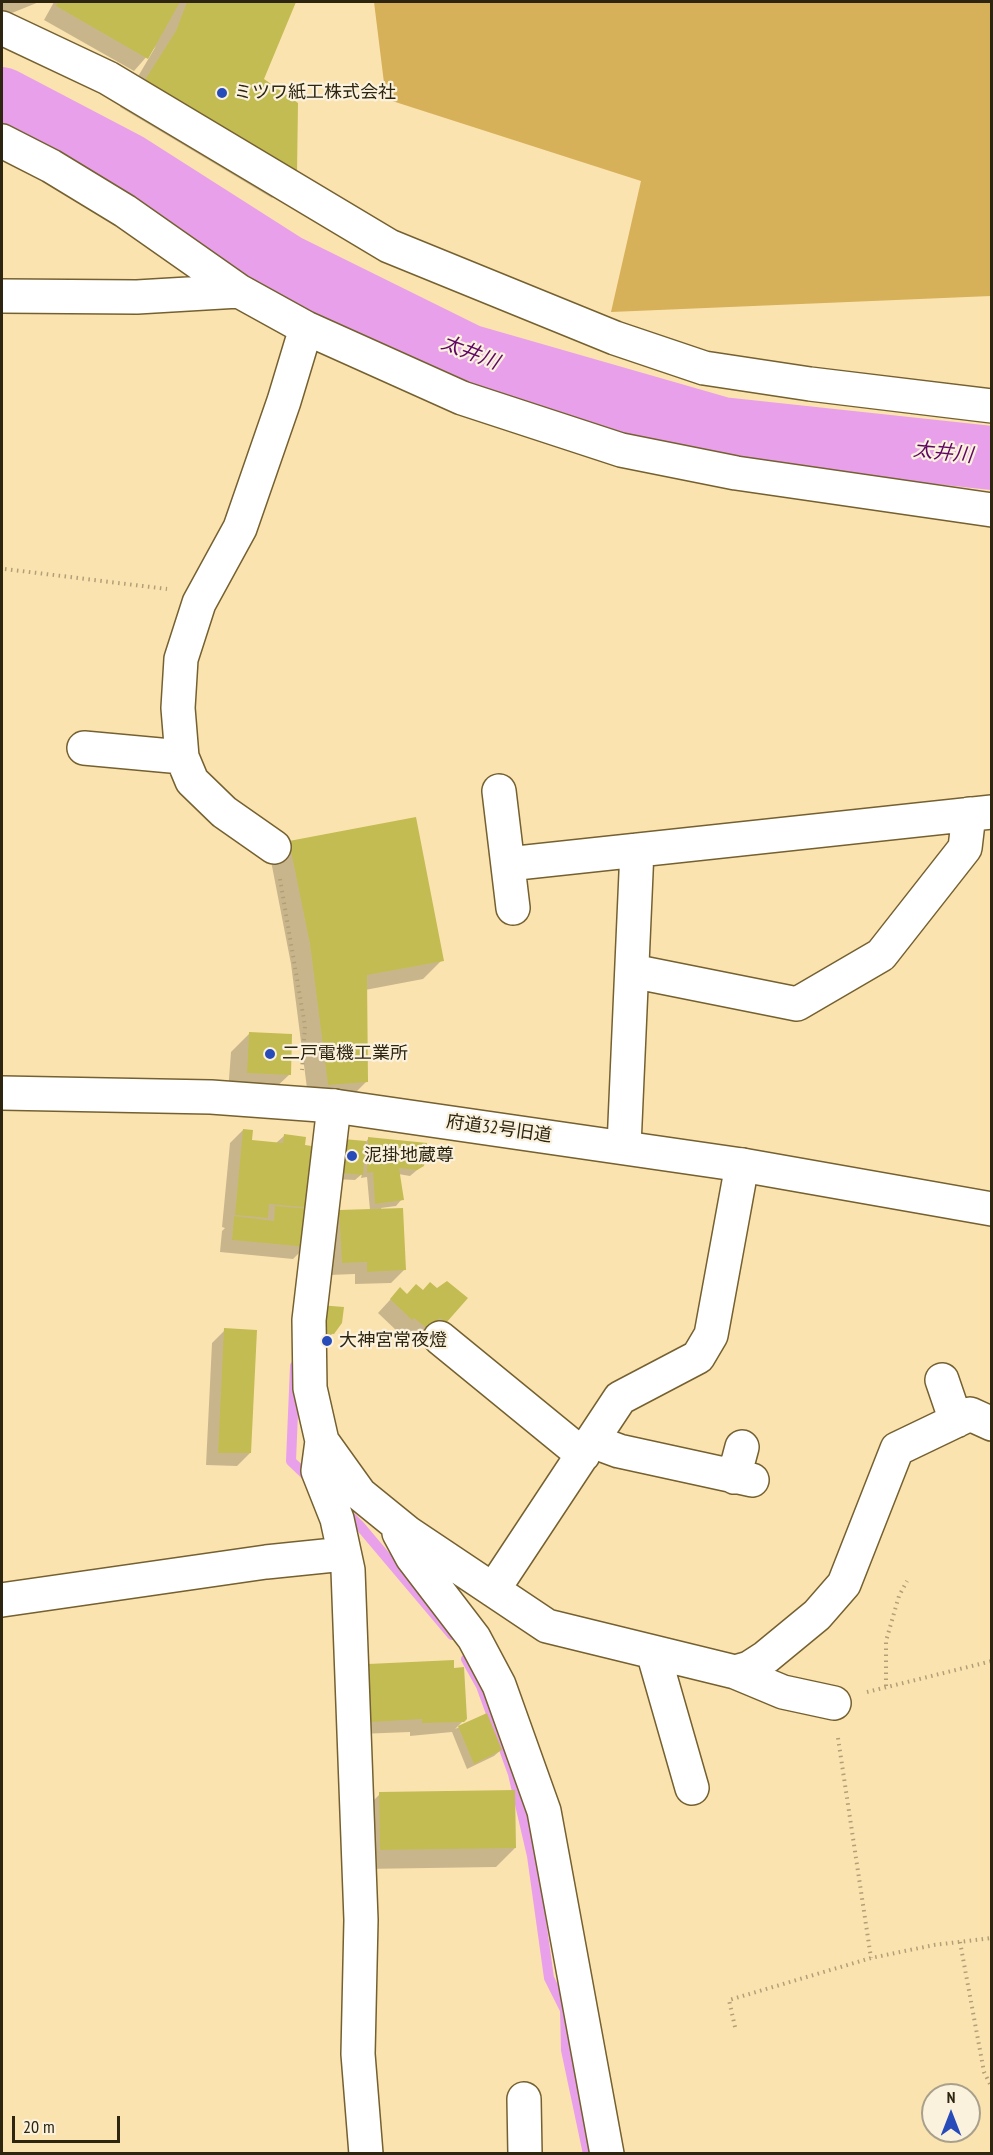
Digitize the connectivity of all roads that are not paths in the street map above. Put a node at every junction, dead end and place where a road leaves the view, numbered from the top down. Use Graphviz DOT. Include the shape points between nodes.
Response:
graph roads {
  1 [pos="2,28"];
  2 [pos="2,141"];
  3 [pos="239,291"];
  4 [pos="2,296"];
  5 [pos="306,328"];
  6 [pos="992,406"];
  7 [pos="992,510"];
  8 [pos="84,748"];
  9 [pos="182,757"];
  10 [pos="499,791"];
  11 [pos="980,813"];
  12 [pos="274,847"];
  13 [pos="637,850"];
  14 [pos="508,864"];
  15 [pos="513,908"];
  16 [pos="632,971"];
  17 [pos="2,1093"];
  18 [pos="334,1106"];
  19 [pos="624,1146"];
  20 [pos="742,1165"];
  21 [pos="992,1209"];
  22 [pos="440,1338"];
  23 [pos="942,1380"];
  24 [pos="956,1421"];
  25 [pos="992,1424"];
  26 [pos="322,1441"];
  27 [pos="587,1448"];
  28 [pos="743,1468"];
  29 [pos="393,1521"];
  30 [pos="344,1554"];
  31 [pos="493,1590"];
  32 [pos="2,1600"];
  33 [pos="653,1652"];
  34 [pos="735,1672"];
  35 [pos="834,1703"];
  36 [pos="692,1788"];
  37 [pos="524,2099"];
  38 [pos="366,2154"];
  39 [pos="525,2154"];
  40 [pos="607,2154"];
  1 -- 6 [label="street" via="108,78 389,246 615,338 704,368"];
  2 -- 3 [label="street" via="125,212"];
  3 -- 4 [label="street" via="137,297"];
  3 -- 5 [label="street"];
  5 -- 7 [label="street" via="462,398 621,450 736,473"];
  5 -- 9 [label="street" via="240,528 203,596 181,659 178,708"];
  8 -- 9 [label="street"];
  9 -- 12 [label="street" via="192,781 224,812"];
  10 -- 14 [label="street"];
  11 -- 13 [label="street"];
  11 -- 16 [label="street" via="965,848 881,955 797,1004"];
  13 -- 14 [label="street"];
  13 -- 16 [label="street"];
  14 -- 15 [label="street"];
  16 -- 19 [label="street"];
  17 -- 18 [label="street, 府道32号旧道" via="211,1097"];
  18 -- 19 [label="street, 府道32号旧道"];
  18 -- 26 [label="street" via="309,1320 310,1388"];
  19 -- 20 [label="street, 府道32号旧道"];
  20 -- 21 [label="street, 府道32号旧道"];
  20 -- 27 [label="street" via="711,1335 698,1357 620,1398"];
  22 -- 27 [label="street"];
  23 -- 24 [label="street"];
  24 -- 25 [label="street" via="970,1414"];
  24 -- 34 [label="street" via="897,1449 844,1584 817,1616 775,1650 749,1668"];
  26 -- 29 [label="street" via="360,1494"];
  26 -- 30 [label="street" via="318,1471 337,1519"];
  27 -- 28 [label="street"];
  27 -- 31 [label="street"];
  29 -- 31 [label="street"];
  29 -- 40 [label="street" via="412,1557 474,1638 499,1685 544,1810"];
  30 -- 32 [label="street"];
  30 -- 38 [label="street" via="348,1570 361,1920 358,2054"];
  31 -- 33 [label="street" via="547,1626"];
  33 -- 34 [label="street"];
  33 -- 36 [label="street"];
  34 -- 35 [label="street" via="783,1692"];
  37 -- 39 [label="street"];
}
